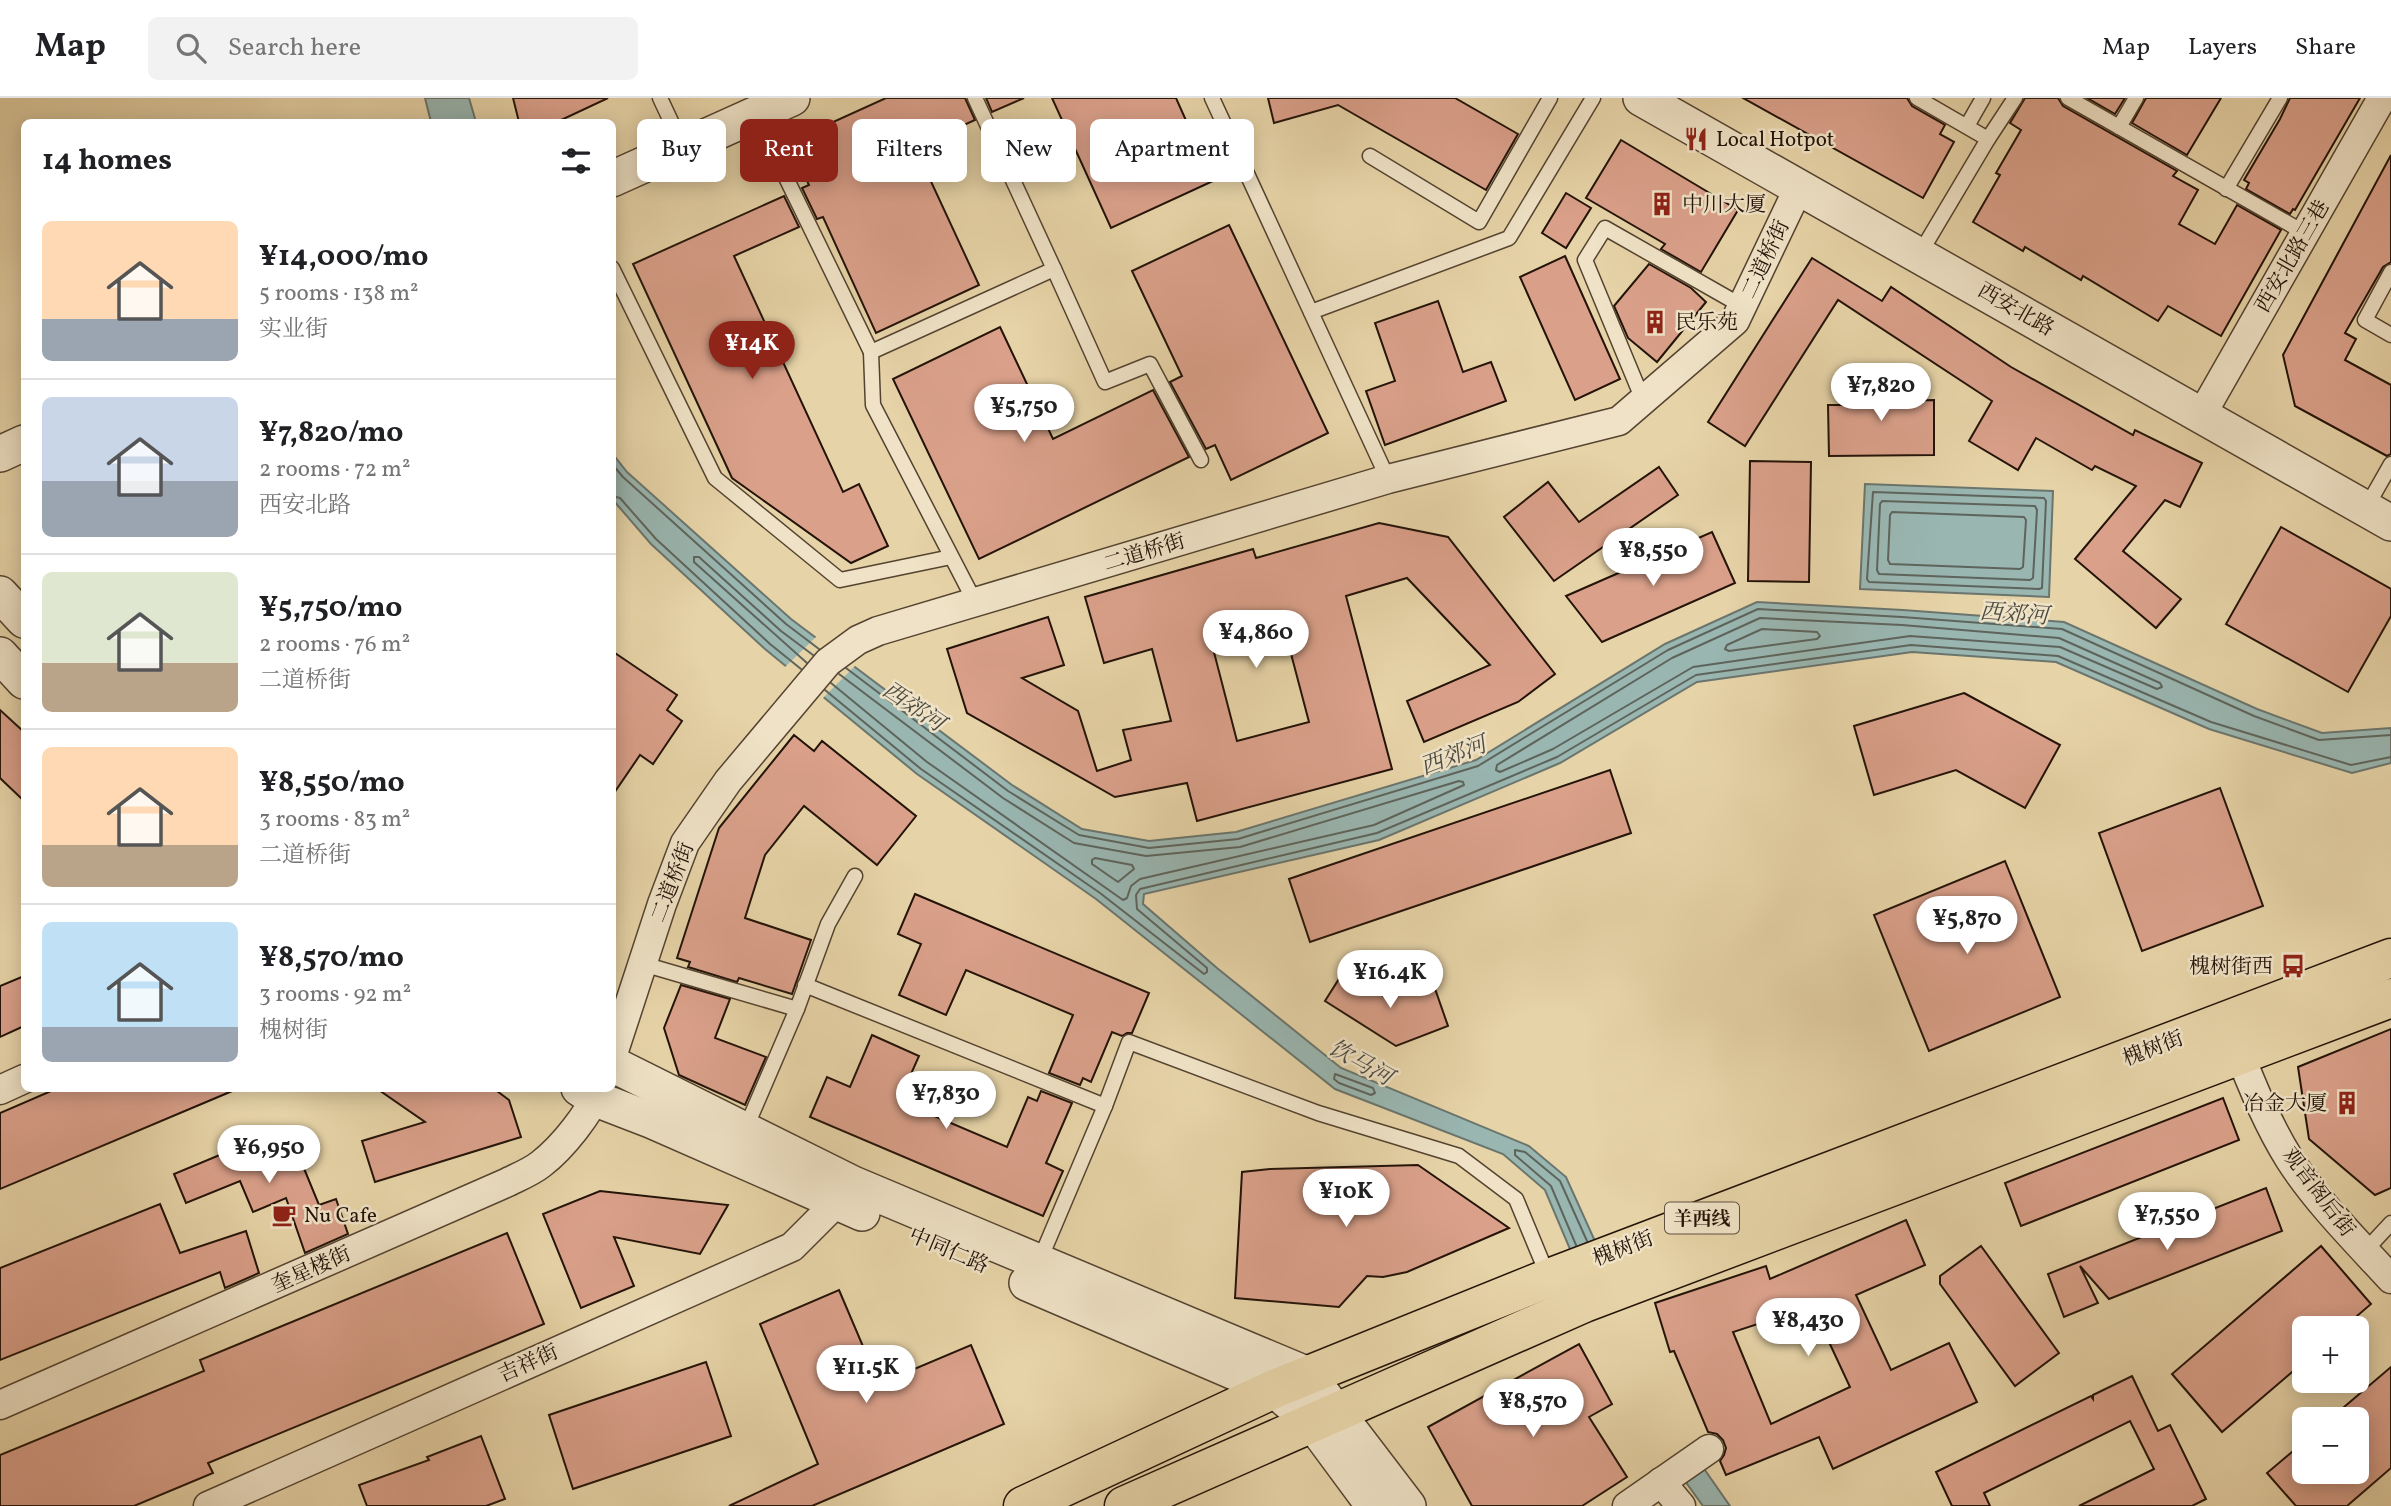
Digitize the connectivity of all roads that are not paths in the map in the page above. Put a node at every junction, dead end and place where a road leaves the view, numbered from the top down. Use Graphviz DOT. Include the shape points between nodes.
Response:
graph roads {
  1 [pos="660,98"];
  2 [pos="792,98"];
  3 [pos="975,98"];
  4 [pos="1212,98"];
  5 [pos="1550,98"];
  6 [pos="1593,98"];
  7 [pos="1917,98"];
  8 [pos="1983,98"];
  9 [pos="2015,98"];
  10 [pos="2068,98"];
  11 [pos="2136,98"];
  12 [pos="2280,98"];
  13 [pos="1657,102"];
  14 [pos="2383,109"];
  15 [pos="755,114"];
  16 [pos="670,119"];
  17 [pos="726,127"];
  18 [pos="1967,127"];
  19 [pos="2119,127"];
  20 [pos="1989,139"];
  21 [pos="1370,156"];
  22 [pos="637,167"];
  23 [pos="616,176"];
  24 [pos="1799,187"];
  25 [pos="2226,189"];
  26 [pos="2305,233"];
  27 [pos="1919,255"];
  28 [pos="1054,269"];
  29 [pos="2391,272"];
  30 [pos="616,276"];
  31 [pos="1742,306"];
  32 [pos="1311,312"];
  33 [pos="2391,335"];
  34 [pos="871,352"];
  35 [pos="1643,400"];
  36 [pos="2200,414"];
  37 [pos="21,444"];
  38 [pos="0,454"];
  39 [pos="1201,460"];
  40 [pos="2391,464"];
  41 [pos="1388,479"];
  42 [pos="2379,516"];
  43 [pos="951,557"];
  44 [pos="0,594"];
  45 [pos="975,602"];
  46 [pos="21,617"];
  47 [pos="0,655"];
  48 [pos="21,678"];
  49 [pos="855,876"];
  50 [pos="2391,958"];
  51 [pos="643,964"];
  52 [pos="805,985"];
  53 [pos="2391,998"];
  54 [pos="797,1009"];
  55 [pos="2227,1020"];
  56 [pos="616,1045"];
  57 [pos="2240,1055"];
  58 [pos="616,1066"];
  59 [pos="21,1080"];
  60 [pos="0,1090"];
  61 [pos="591,1092"];
  62 [pos="1104,1106"];
  63 [pos="745,1130"];
  64 [pos="837,1202"];
  65 [pos="2391,1223"];
  66 [pos="2365,1251"];
  67 [pos="1038,1262"];
  68 [pos="1549,1278"];
  69 [pos="2391,1279"];
  70 [pos="1291,1382"];
  71 [pos="0,1405"];
  72 [pos="1324,1417"];
  73 [pos="1709,1450"];
  74 [pos="1661,1482"];
  75 [pos="208,1506"];
  76 [pos="1024,1506"];
  77 [pos="1124,1506"];
  78 [pos="1374,1506"];
  79 [pos="1408,1506"];
  80 [pos="1628,1506"];
  81 [pos="1681,1506"];
  1 -- 16 [label="lane"];
  2 -- 15 [label="street"];
  3 -- 28 [label="lane"];
  4 -- 32 [label="lane"];
  5 -- 21 [label="lane" via="1479,222"];
  6 -- 32 [label="lane" via="1508,237"];
  7 -- 18 [label="lane"];
  8 -- 18 [label="lane"];
  9 -- 20 [label="lane"];
  10 -- 19 [label="lane"];
  11 -- 19 [label="lane"];
  12 -- 25 [label="lane"];
  13 -- 24 [label="street, 西安北路"];
  14 -- 26 [label="street, 西安北路三巷"];
  15 -- 17 [label="street"];
  15 -- 34 [label="lane"];
  18 -- 20 [label="lane"];
  19 -- 25 [label="lane"];
  20 -- 27 [label="lane"];
  22 -- 23 [label="street"];
  24 -- 27 [label="street, 西安北路"];
  24 -- 31 [label="street, 二道桥街"];
  25 -- 26 [label="lane"];
  26 -- 36 [label="street, 西安北路三巷"];
  27 -- 36 [label="street, 西安北路"];
  28 -- 34 [label="lane"];
  28 -- 39 [label="lane" via="1105,382 1150,364"];
  29 -- 33 [label="lane" via="2365,320"];
  30 -- 43 [label="lane" via="715,478 840,580"];
  31 -- 35 [label="street, 二道桥街" via="1735,321"];
  31 -- 35 [label="lane" via="1605,228 1585,260"];
  32 -- 41 [label="lane"];
  34 -- 43 [label="lane" via="873,405"];
  35 -- 41 [label="street, 二道桥街" via="1619,421"];
  36 -- 42 [label="street, 西安北路"];
  37 -- 38 [label="street"];
  40 -- 42 [label="lane"];
  41 -- 45 [label="street, 二道桥街"];
  43 -- 45 [label="lane"];
  44 -- 46 [label="street"];
  45 -- 51 [label="street, 二道桥街" via="878,631 828,662 728,781 685,843"];
  47 -- 48 [label="street"];
  49 -- 52 [label="lane" via="828,924"];
  50 -- 55 [label="main road, 槐树街 / 羊西线"];
  51 -- 54 [label="lane"];
  51 -- 56 [label="street, 二道桥街"];
  52 -- 54 [label="lane"];
  52 -- 62 [label="lane"];
  53 -- 57 [label="main road, 槐树街 / 羊西线"];
  54 -- 63 [label="lane"];
  55 -- 57 [label="street, 观音阁后街"];
  55 -- 68 [label="main road, 槐树街 / 羊西线"];
  57 -- 66 [label="street, 观音阁后街" via="2252,1089 2290,1160"];
  57 -- 72 [label="main road, 槐树街 / 羊西线" via="1584,1303"];
  58 -- 63 [label="street"];
  59 -- 60 [label="street"];
  61 -- 64 [label="street, 中同仁路"];
  61 -- 71 [label="street, 奎星楼街" via="562,1145 539,1166"];
  62 -- 67 [label="lane"];
  62 -- 68 [label="lane" via="1129,1042 1318,1113 1460,1156 1516,1199"];
  63 -- 67 [label="street" via="853,1184"];
  64 -- 70 [label="street, 中同仁路"];
  64 -- 75 [label="street, 吉祥街" via="792,1247"];
  65 -- 66 [label="lane"];
  66 -- 69 [label="street, 观音阁后街"];
  67 -- 70 [label="street"];
  68 -- 70 [label="main road, 槐树街 / 羊西线"];
  70 -- 72 [label="street, 中同仁路"];
  70 -- 76 [label="main road, 槐树街 / 羊西线"];
  72 -- 77 [label="main road, 槐树街 / 羊西线"];
  72 -- 78 [label="street"];
  72 -- 79 [label="street"];
  73 -- 74 [label="street"];
  74 -- 80 [label="street"];
  74 -- 81 [label="street"];
}
